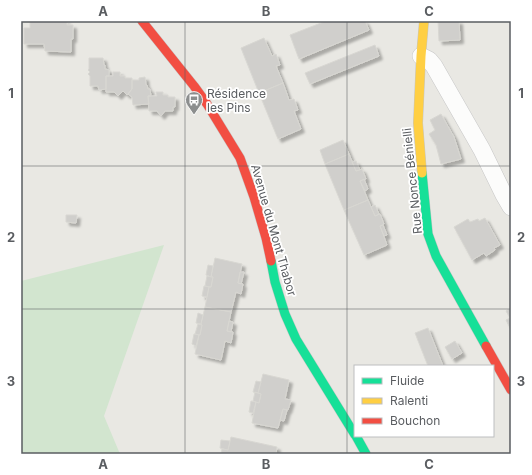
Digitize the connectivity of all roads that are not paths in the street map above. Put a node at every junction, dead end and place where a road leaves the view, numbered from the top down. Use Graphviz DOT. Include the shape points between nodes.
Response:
graph roads {
  1 [pos="142,21"];
  2 [pos="424,21"];
  3 [pos="421,56"];
  4 [pos="511,207"];
  5 [pos="511,390"];
  6 [pos="354,434"];
  7 [pos="356,437"];
  8 [pos="366,454"];
  1 -- 6 [label="street, Avenue du Mont Thabor" via="199,92 240,158 266,238 285,314 296,339"];
  2 -- 3 [label="street, Rue Nonce Bénielli"];
  3 -- 4 [label="street" via="434,66"];
  3 -- 5 [label="street, Rue Nonce Bénielli" via="418,123 428,234 436,256"];
  7 -- 8 [label="street, Avenue du Mont Thabor"];
}
